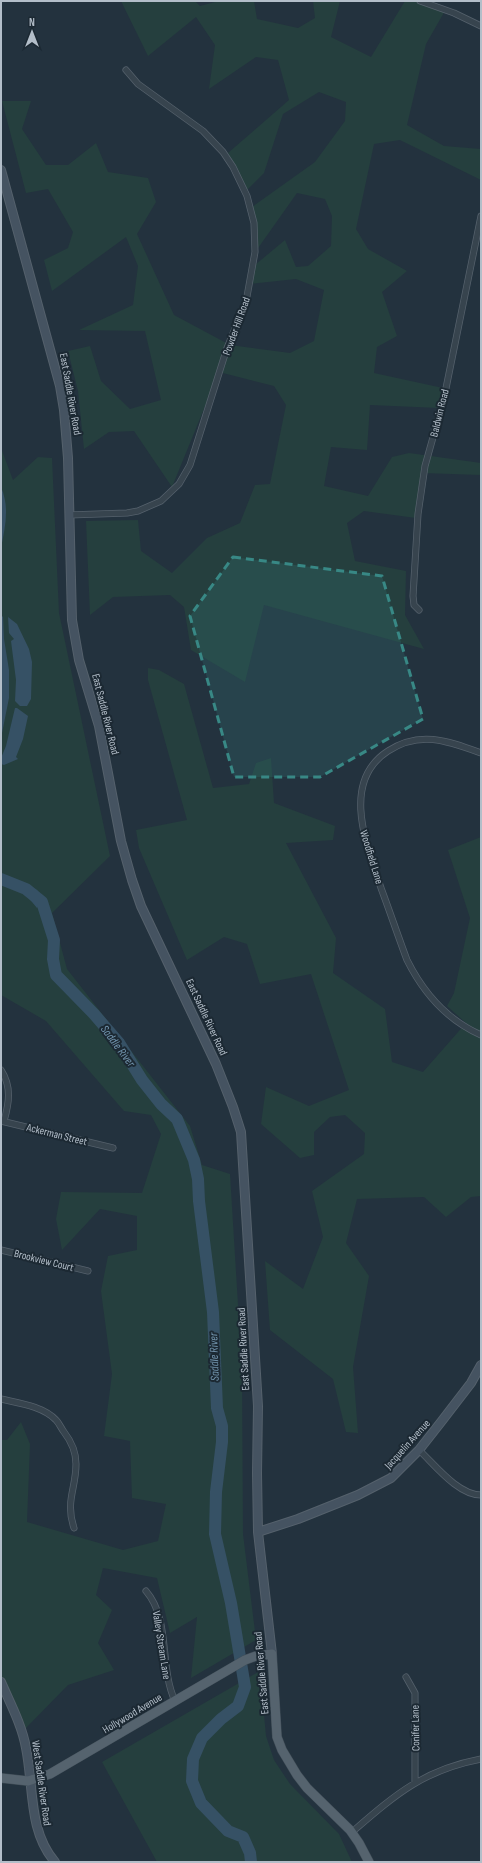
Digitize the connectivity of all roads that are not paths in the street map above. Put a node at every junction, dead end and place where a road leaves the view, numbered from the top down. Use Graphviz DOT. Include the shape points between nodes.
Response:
graph roads {
  1 [pos="420,1"];
  2 [pos="481,26"];
  3 [pos="126,70"];
  4 [pos="1,170"];
  5 [pos="481,216"];
  6 [pos="69,515"];
  7 [pos="419,610"];
  8 [pos="481,753"];
  9 [pos="481,1034"];
  10 [pos="1,1070"];
  11 [pos="2,1121"];
  12 [pos="113,1148"];
  13 [pos="1,1250"];
  14 [pos="88,1271"];
  15 [pos="481,1365"];
  16 [pos="1,1399"];
  17 [pos="418,1450"];
  18 [pos="481,1495"];
  19 [pos="74,1528"];
  20 [pos="258,1532"];
  21 [pos="146,1591"];
  22 [pos="272,1654"];
  23 [pos="406,1676"];
  24 [pos="1,1682"];
  25 [pos="174,1701"];
  26 [pos="481,1759"];
  27 [pos="1,1778"];
  28 [pos="32,1780"];
  29 [pos="415,1782"];
  30 [pos="352,1832"];
  31 [pos="55,1862"];
  32 [pos="369,1862"];
  1 -- 2 [label="street"];
  3 -- 6 [label="street, Powder Hill Road" via="138,84 203,131 223,152 242,182 250,203 255,252 244,309 228,348 190,465 179,484 161,501 138,511"];
  4 -- 6 [label="street, East Saddle River Road" via="60,386 67,434"];
  5 -- 7 [label="street, Baldwin Road" via="444,398 425,466 416,534 413,596 414,604"];
  6 -- 20 [label="street, East Saddle River Road" via="70,600 75,640 99,726 126,861 145,914 216,1064 241,1132 258,1406"];
  8 -- 9 [label="street, Woodfield Lane" via="436,738 400,745 382,755 369,770 363,781 360,801 369,851 413,973 441,1008 462,1025"];
  10 -- 11 [label="street" via="9,1093"];
  11 -- 12 [label="street, Ackerman Street"];
  13 -- 14 [label="street, Brookview Court"];
  15 -- 17 [label="street, Jacquelin Avenue" via="472,1383"];
  16 -- 19 [label="street" via="49,1414 67,1436 76,1464 69,1503"];
  17 -- 18 [label="street" via="459,1488"];
  17 -- 20 [label="street, Jacquelin Avenue" via="391,1478 372,1488 298,1519"];
  20 -- 22 [label="street, East Saddle River Road"];
  21 -- 25 [label="street, Valley Stream Lane" via="156,1604 168,1682"];
  22 -- 25 [label="main road, Hollywood Avenue" via="253,1657"];
  22 -- 30 [label="main road, East Saddle River Road" via="277,1737 282,1750 307,1788"];
  23 -- 29 [label="street, Conifer Lane" via="415,1693"];
  24 -- 28 [label="street, West Saddle River Road" via="24,1738"];
  25 -- 28 [label="main road, Hollywood Avenue" via="58,1770"];
  26 -- 29 [label="street" via="446,1768"];
  27 -- 28 [label="main road, Hollywood Avenue"];
  28 -- 31 [label="street, West Saddle River Road" via="38,1834"];
  29 -- 30 [label="street" via="394,1796"];
  30 -- 32 [label="main road, East Saddle River Road"];
}
